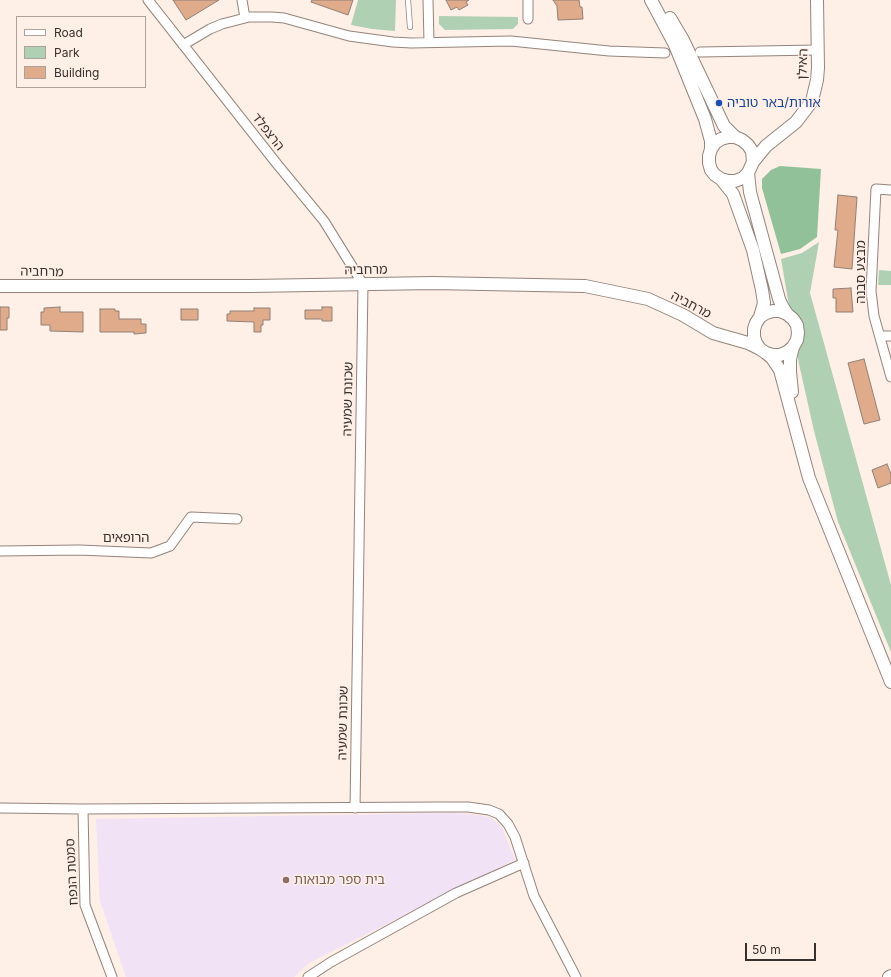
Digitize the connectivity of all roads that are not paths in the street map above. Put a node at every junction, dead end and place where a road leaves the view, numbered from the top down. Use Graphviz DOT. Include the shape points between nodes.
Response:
graph roads {
  1 [pos="148,0"];
  2 [pos="242,0"];
  3 [pos="408,0"];
  4 [pos="428,0"];
  5 [pos="528,0"];
  6 [pos="652,0"];
  7 [pos="658,0"];
  8 [pos="817,0"];
  9 [pos="245,18"];
  10 [pos="528,19"];
  11 [pos="410,27"];
  12 [pos="429,42"];
  13 [pos="183,45"];
  14 [pos="818,50"];
  15 [pos="700,52"];
  16 [pos="665,53"];
  17 [pos="777,137"];
  18 [pos="740,140"];
  19 [pos="711,149"];
  20 [pos="750,168"];
  21 [pos="721,179"];
  22 [pos="891,190"];
  23 [pos="363,284"];
  24 [pos="0,286"];
  25 [pos="787,314"];
  26 [pos="758,320"];
  27 [pos="722,336"];
  28 [pos="880,336"];
  29 [pos="891,336"];
  30 [pos="793,347"];
  31 [pos="763,351"];
  32 [pos="891,377"];
  33 [pos="797,429"];
  34 [pos="237,519"];
  35 [pos="0,551"];
  36 [pos="891,682"];
  37 [pos="0,808"];
  38 [pos="355,808"];
  39 [pos="83,809"];
  40 [pos="524,863"];
  41 [pos="112,977"];
  42 [pos="308,977"];
  43 [pos="576,977"];
  1 -- 13 [label="street, הרצפלד"];
  2 -- 9 [label="street"];
  3 -- 11 [label="lane"];
  4 -- 12 [label="street"];
  5 -- 10 [label="street"];
  6 -- 19 [label="main road" via="675,45 705,118"];
  7 -- 18 [label="main road" via="683,40 724,126"];
  8 -- 14 [label="main road, האילן"];
  9 -- 12 [label="street" via="272,16 356,37 393,42"];
  9 -- 13 [label="street" via="210,29"];
  12 -- 16 [label="street" via="513,41 609,51"];
  13 -- 23 [label="street, הרצפלד" via="324,221"];
  14 -- 15 [label="street"];
  14 -- 17 [label="main road, האילן" via="818,80 812,101 796,122"];
  17 -- 18 [label="main road, האילן" via="754,144"];
  17 -- 20 [label="main road, האילן" via="766,146"];
  18 -- 19 [label="main road" via="728,137 721,139"];
  18 -- 20 [label="main road" via="752,151"];
  19 -- 21 [label="main road" via="708,156 711,170"];
  20 -- 21 [label="main road" via="743,178 736,181"];
  20 -- 25 [label="main road" via="750,188 754,207 774,284"];
  21 -- 26 [label="main road" via="733,194 753,250 764,303"];
  22 -- 28 [label="street, מבצע סבנה" via="876,189 871,291"];
  23 -- 24 [label="main road, מרחביה"];
  23 -- 27 [label="main road, מרחביה" via="585,286 648,299"];
  23 -- 38 [label="street, שכונת שמעיה"];
  25 -- 26 [label="main road" via="773,311"];
  25 -- 30 [label="main road" via="797,325 797,340"];
  26 -- 27 [label="main road" via="748,330"];
  26 -- 31 [label="main road" via="754,337 756,344"];
  27 -- 31 [label="main road, מרחביה" via="748,343"];
  28 -- 29 [label="street"];
  28 -- 32 [label="street, מבצע סבנה"];
  30 -- 31 [label="main road" via="788,352 773,355"];
  30 -- 33 [label="main road" via="790,372"];
  31 -- 33 [label="main road" via="772,358 780,370"];
  33 -- 36 [label="main road" via="810,478"];
  34 -- 35 [label="street, הרופאים" via="191,517 170,546 151,553 79,550"];
  37 -- 39 [label="street"];
  38 -- 39 [label="street"];
  38 -- 40 [label="street" via="468,807 489,810 499,814 508,824"];
  39 -- 41 [label="street, סמטת הנפח" via="85,906"];
  40 -- 42 [label="street" via="456,894 351,950"];
  40 -- 43 [label="street" via="534,896"];
}
